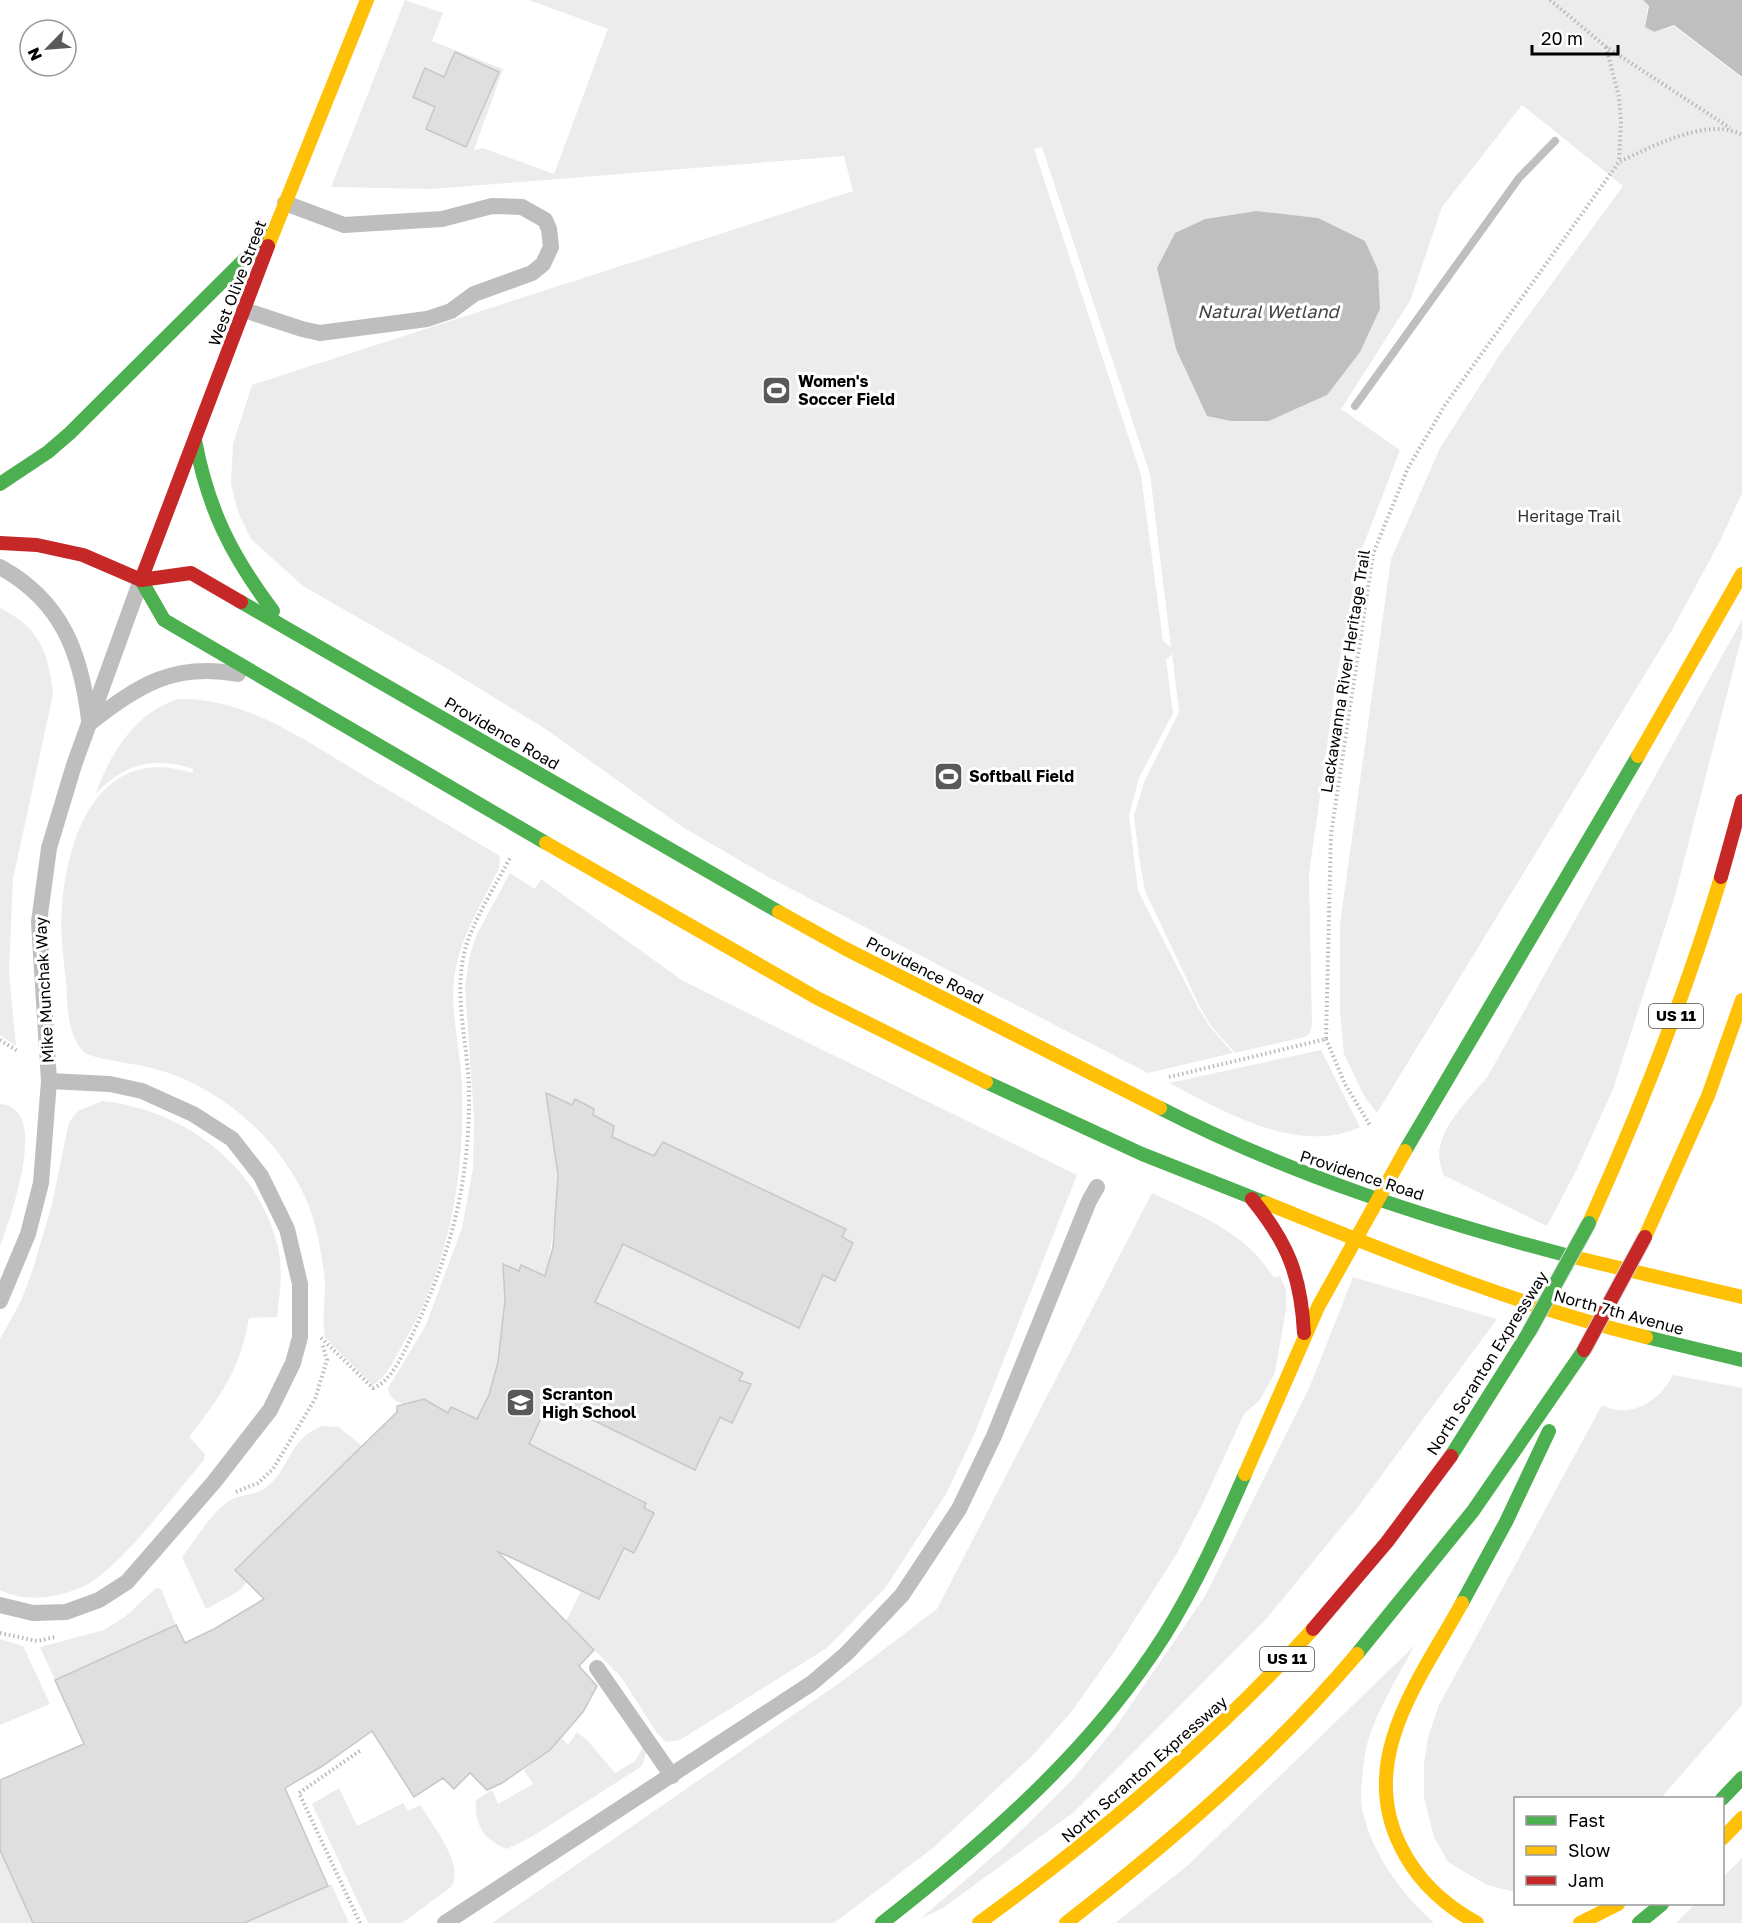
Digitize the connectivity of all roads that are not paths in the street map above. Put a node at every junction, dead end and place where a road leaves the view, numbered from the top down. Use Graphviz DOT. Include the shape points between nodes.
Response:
graph roads {
  1 [pos="367,0"];
  2 [pos="285,203"];
  3 [pos="275,229"];
  4 [pos="244,310"];
  5 [pos="195,440"];
  6 [pos="0,484"];
  7 [pos="0,543"];
  8 [pos="0,567"];
  9 [pos="1742,574"];
  10 [pos="141,580"];
  11 [pos="286,626"];
  12 [pos="270,680"];
  13 [pos="89,723"];
  14 [pos="1742,801"];
  15 [pos="1742,1000"];
  16 [pos="50,1081"];
  17 [pos="1097,1187"];
  18 [pos="1379,1198"];
  19 [pos="1252,1199"];
  20 [pos="1355,1240"];
  21 [pos="1742,1297"];
  22 [pos="0,1301"];
  23 [pos="1304,1342"];
  24 [pos="1584,1350"];
  25 [pos="1742,1360"];
  26 [pos="0,1605"];
  27 [pos="597,1668"];
  28 [pos="672,1776"];
  29 [pos="1742,1778"];
  30 [pos="1723,1797"];
  31 [pos="1742,1818"];
  32 [pos="1724,1837"];
  33 [pos="1616,1905"];
  34 [pos="1661,1905"];
  35 [pos="446,1923"];
  36 [pos="882,1923"];
  37 [pos="979,1923"];
  38 [pos="1066,1923"];
  39 [pos="1477,1923"];
  40 [pos="1580,1923"];
  41 [pos="1639,1923"];
  1 -- 2 [label="main road, West Olive Street"];
  2 -- 3 [label="main road, West Olive Street"];
  2 -- 4 [label="lane" via="344,225 442,219 492,206 522,207 545,220 551,247 543,264 532,273 474,294 451,311 427,319 320,333"];
  3 -- 4 [label="main road, West Olive Street"];
  3 -- 6 [label="main road" via="70,433"];
  4 -- 5 [label="main road, West Olive Street"];
  5 -- 10 [label="main road, West Olive Street"];
  5 -- 11 [label="main road" via="202,479 220,533 248,579"];
  7 -- 10 [label="main road" via="58,548"];
  8 -- 13 [label="lane" via="34,591 66,630 81,668"];
  9 -- 18 [label="main road"];
  10 -- 11 [label="main road, Providence Road" via="191,573"];
  10 -- 12 [label="main road" via="164,620"];
  10 -- 13 [label="lane, Mike Munchak Way"];
  11 -- 18 [label="main road, Providence Road" via="844,948 1219,1138 1268,1160"];
  12 -- 13 [label="lane" via="221,671 181,671 142,686"];
  12 -- 19 [label="main road" via="817,998 1046,1111"];
  13 -- 16 [label="lane, Mike Munchak Way" via="60,807 42,888 39,957"];
  14 -- 37 [label="main road, North Scranton Expressway / US 11, bridge" via="1674,1021 1623,1150 1589,1223 1528,1332 1436,1477 1294,1651 1183,1762 1065,1861"];
  15 -- 24 [label="main road, US 11, bridge" via="1708,1096 1645,1238"];
  16 -- 22 [label="lane, Mike Munchak Way" via="37,1202 25,1243"];
  16 -- 26 [label="lane" via="110,1084 142,1091 193,1114 232,1139 261,1176 287,1228 300,1284 300,1337 270,1410 222,1473 127,1582 99,1600 66,1612 33,1613"];
  17 -- 28 [label="lane" via="994,1436 958,1509 920,1571 902,1595 830,1668"];
  18 -- 20 [label="main road"];
  18 -- 21 [label="main road, Providence Road" via="1575,1257"];
  19 -- 20 [label="main road"];
  19 -- 23 [label="main road" via="1275,1227 1297,1270 1304,1306"];
  20 -- 23 [label="main road"];
  20 -- 25 [label="main road, North 7th Avenue" via="1570,1318"];
  23 -- 36 [label="main road" via="1191,1590 1131,1684 1096,1729 1016,1813"];
  24 -- 38 [label="main road, US 11" via="1479,1506 1332,1686 1217,1799"];
  24 -- 39 [label="main road" via="1505,1526 1409,1699 1385,1767 1387,1814 1406,1857 1434,1893"];
  27 -- 28 [label="lane"];
  28 -- 35 [label="lane"];
  29 -- 30 [label="main road"];
  31 -- 32 [label="main road"];
  33 -- 40 [label="main road"];
  34 -- 41 [label="main road"];
}
